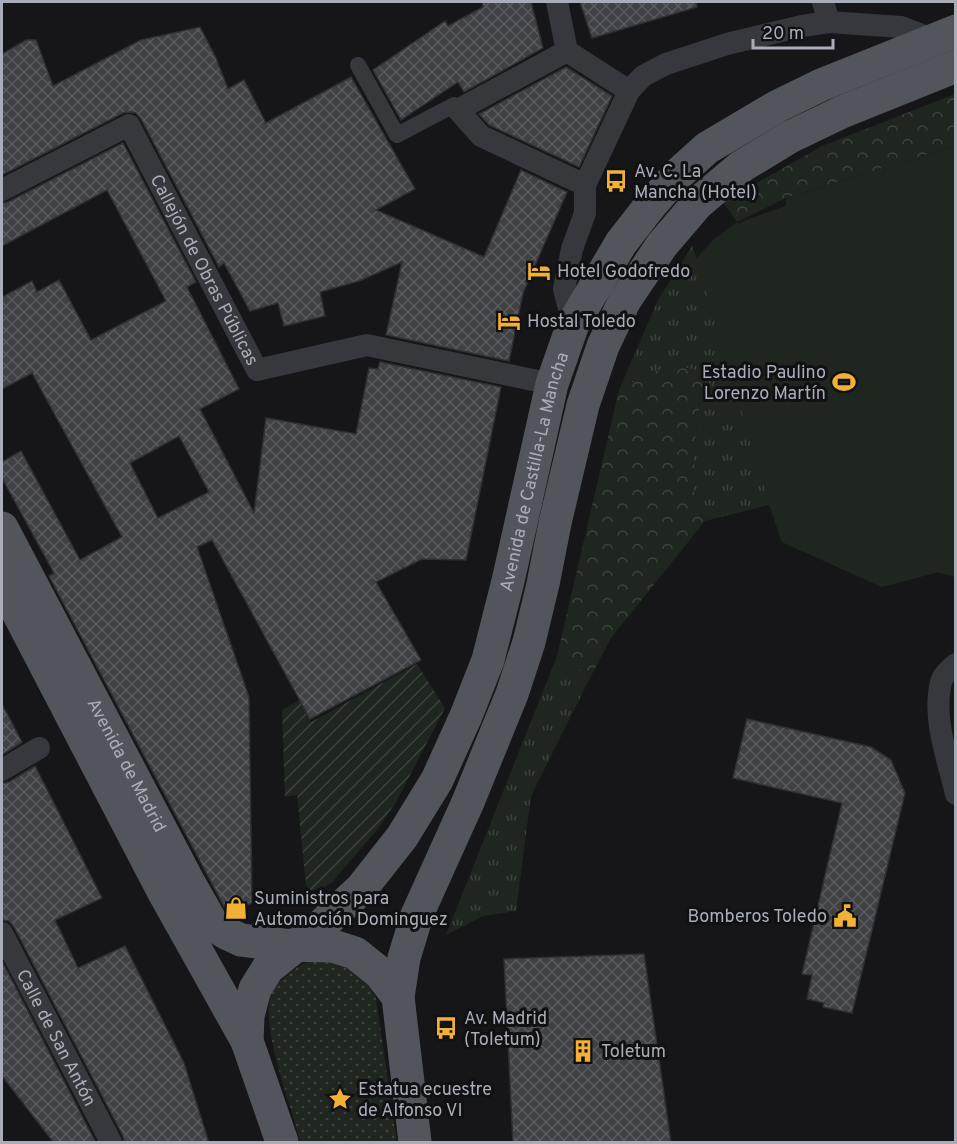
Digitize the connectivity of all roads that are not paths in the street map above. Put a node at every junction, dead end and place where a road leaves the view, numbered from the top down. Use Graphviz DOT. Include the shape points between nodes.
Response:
graph roads {
  1 [pos="557,2"];
  2 [pos="826,12"];
  3 [pos="945,36"];
  4 [pos="567,51"];
  5 [pos="358,65"];
  6 [pos="956,66"];
  7 [pos="629,91"];
  8 [pos="458,110"];
  9 [pos="585,185"];
  10 [pos="2,190"];
  11 [pos="573,324"];
  12 [pos="552,384"];
  13 [pos="2,528"];
  14 [pos="2,582"];
  15 [pos="956,664"];
  16 [pos="39,748"];
  17 [pos="2,770"];
  18 [pos="956,794"];
  19 [pos="2,933"];
  20 [pos="297,946"];
  21 [pos="398,997"];
  22 [pos="247,1041"];
  23 [pos="111,1143"];
  24 [pos="282,1143"];
  25 [pos="415,1143"];
  1 -- 4 [label="street"];
  2 -- 3 [label="street"];
  2 -- 7 [label="street" via="802,26 666,64 643,76"];
  3 -- 11 [label="main road, Avenida de Castilla-La Mancha" via="821,85 707,148 677,175 621,243"];
  4 -- 7 [label="street"];
  4 -- 8 [label="street"];
  5 -- 8 [label="street" via="397,135 454,105"];
  6 -- 21 [label="main road, Avenida de Castilla-La Mancha" via="842,111 742,166 698,203 662,245 625,300 603,346 583,405 529,642 468,802 417,915"];
  7 -- 9 [label="street"];
  8 -- 9 [label="street" via="481,136"];
  9 -- 11 [label="street" via="585,213 564,289"];
  10 -- 12 [label="street, Callejón de Obras Públicas" via="129,125 257,370 366,345"];
  11 -- 12 [label="main road, Avenida de Castilla-La Mancha"];
  12 -- 20 [label="main road, Avenida de Castilla-La Mancha" via="488,660 437,780 402,837 361,889"];
  13 -- 20 [label="main road, Avenida de Madrid" via="213,925 241,940"];
  14 -- 22 [label="main road, Avenida de Madrid"];
  15 -- 18 [label="street" via="942,681 939,718"];
  16 -- 17 [label="street"];
  19 -- 23 [label="street, Calle de San Antón"];
  20 -- 21 [label="main road, Avenida de Madrid" via="333,946 355,953 380,973"];
  20 -- 22 [label="main road, Avenida de Madrid" via="268,968 255,988"];
  21 -- 25 [label="main road"];
  22 -- 24 [label="main road, Avenida de Madrid"];
}
